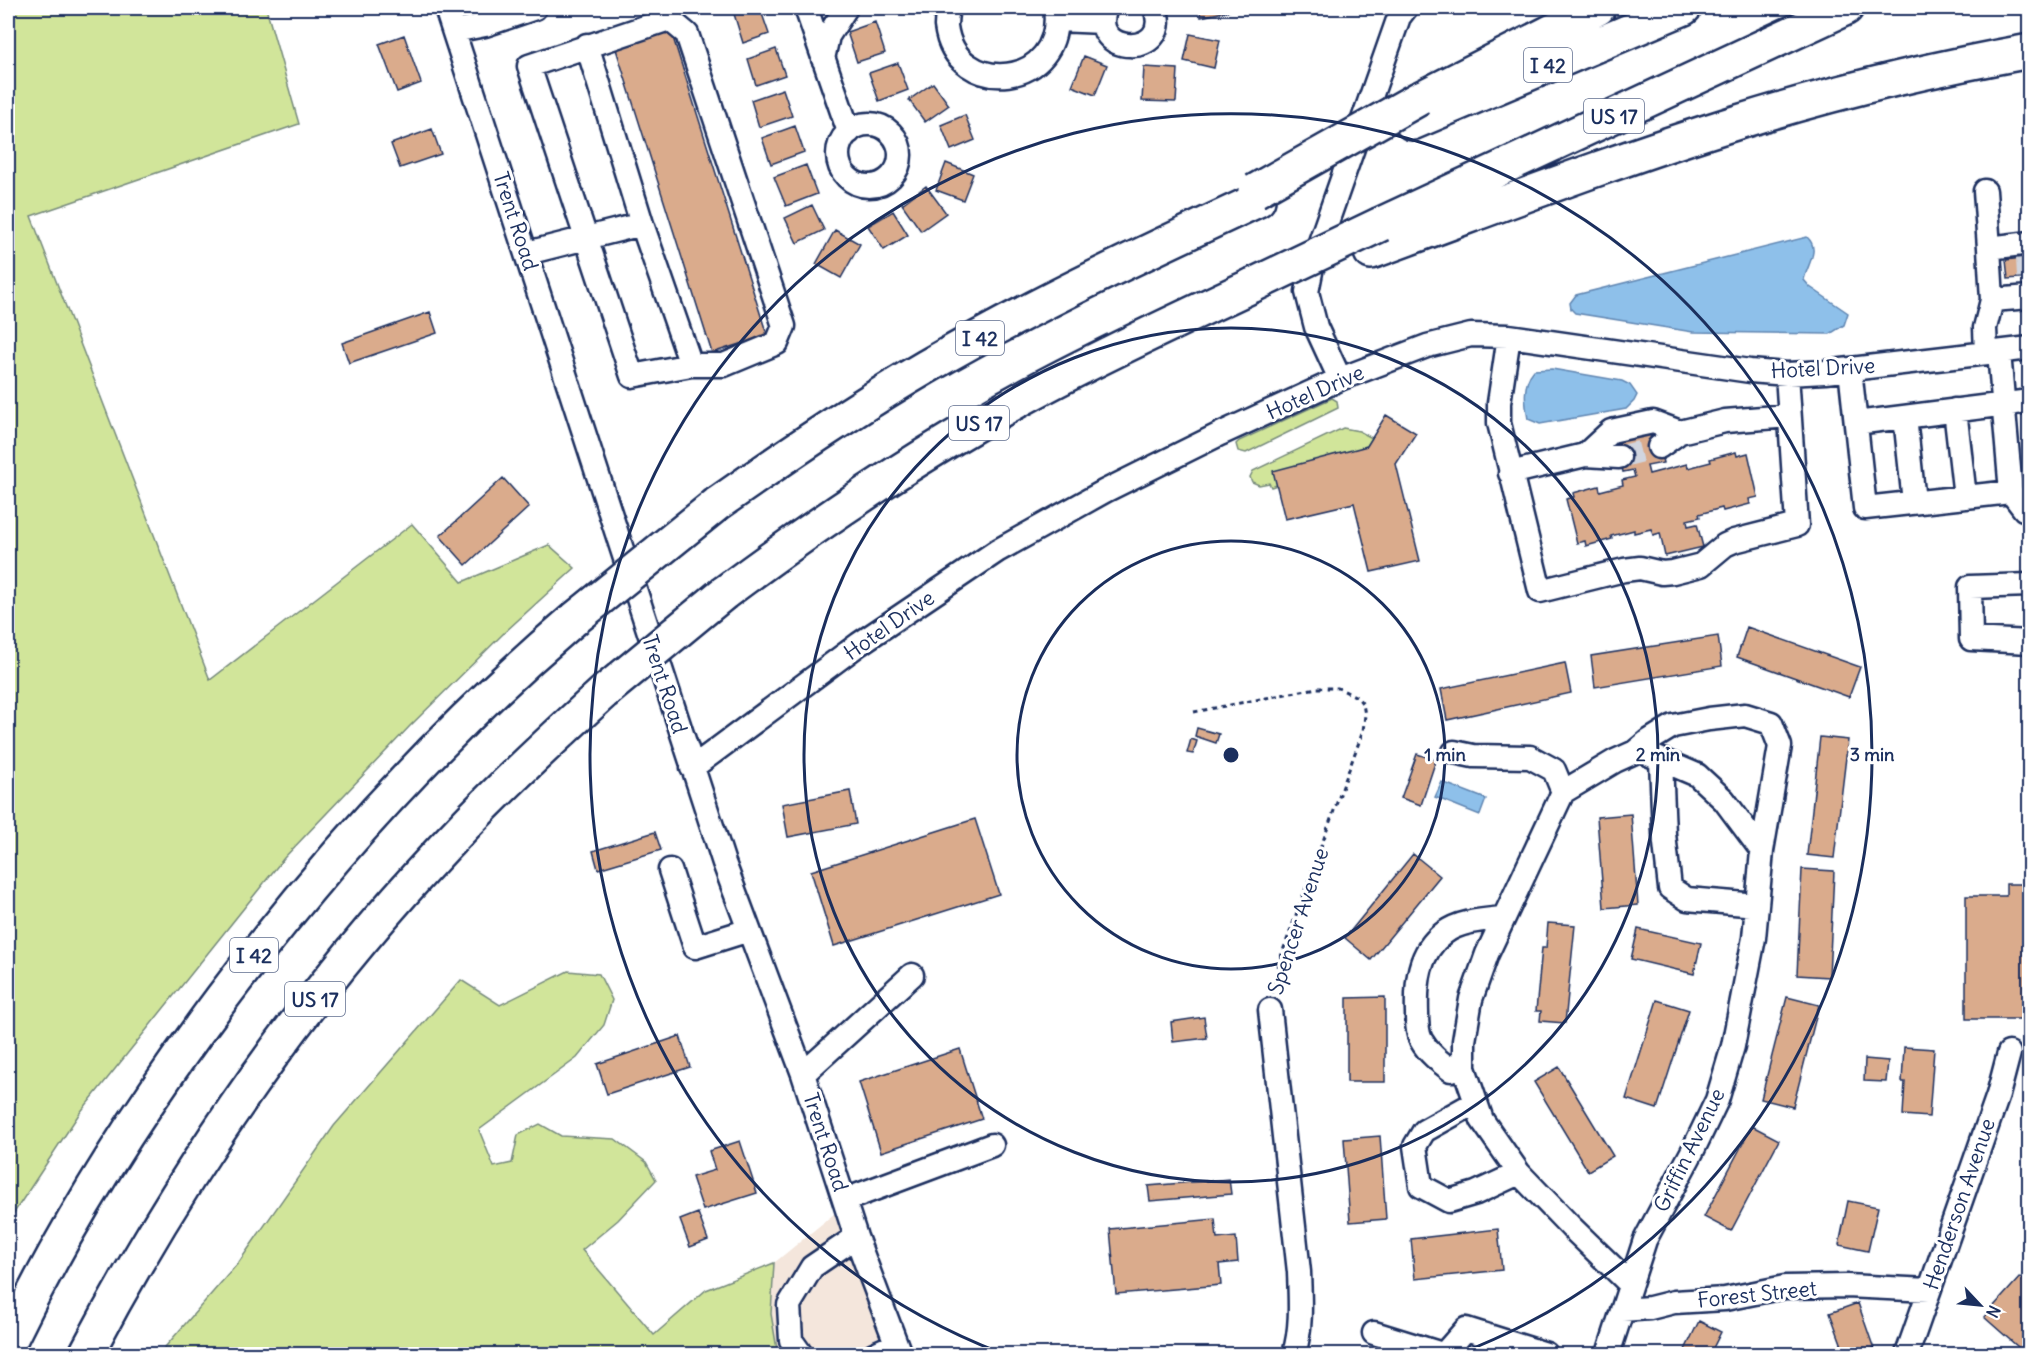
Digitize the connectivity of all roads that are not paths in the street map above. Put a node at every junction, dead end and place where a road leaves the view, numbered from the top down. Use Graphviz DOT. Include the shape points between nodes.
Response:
graph roads {
  1 [pos="446,8"];
  2 [pos="535,8"];
  3 [pos="806,8"];
  4 [pos="846,8"];
  5 [pos="948,8"];
  6 [pos="1155,8"];
  7 [pos="1406,8"];
  8 [pos="1598,8"];
  9 [pos="1684,8"];
  10 [pos="1846,8"];
  11 [pos="1056,14"];
  12 [pos="1105,14"];
  13 [pos="454,31"];
  14 [pos="587,45"];
  15 [pos="2030,51"];
  16 [pos="823,59"];
  17 [pos="1416,111"];
  18 [pos="849,132"];
  19 [pos="1985,191"];
  20 [pos="642,224"];
  21 [pos="587,238"];
  22 [pos="1376,238"];
  23 [pos="1989,248"];
  24 [pos="527,253"];
  25 [pos="2028,269"];
  26 [pos="1992,300"];
  27 [pos="1509,336"];
  28 [pos="2030,348"];
  29 [pos="1992,353"];
  30 [pos="691,365"];
  31 [pos="1850,369"];
  32 [pos="1787,374"];
  33 [pos="1340,379"];
  34 [pos="2030,401"];
  35 [pos="2002,404"];
  36 [pos="1955,410"];
  37 [pos="1789,416"];
  38 [pos="1905,417"];
  39 [pos="1856,423"];
  40 [pos="1680,432"];
  41 [pos="1659,447"];
  42 [pos="1585,455"];
  43 [pos="1619,457"];
  44 [pos="1510,473"];
  45 [pos="2011,492"];
  46 [pos="1965,497"];
  47 [pos="1914,502"];
  48 [pos="2030,509"];
  49 [pos="2030,585"];
  50 [pos="2030,642"];
  51 [pos="1638,749"];
  52 [pos="1454,752"];
  53 [pos="1661,761"];
  54 [pos="692,768"];
  55 [pos="1563,792"];
  56 [pos="1762,851"];
  57 [pos="670,870"];
  58 [pos="1757,904"];
  59 [pos="1503,918"];
  60 [pos="749,930"];
  61 [pos="912,975"];
  62 [pos="1270,1010"];
  63 [pos="2009,1053"];
  64 [pos="1464,1059"];
  65 [pos="803,1074"];
  66 [pos="1476,1102"];
  67 [pos="992,1144"];
  68 [pos="1519,1173"];
  69 [pos="845,1200"];
  70 [pos="856,1237"];
  71 [pos="1630,1284"];
  72 [pos="1929,1290"];
  73 [pos="1622,1310"];
  74 [pos="1374,1333"];
  75 [pos="8,1344"];
  76 [pos="898,1349"];
  77 [pos="86,1354"];
  78 [pos="801,1354"];
  79 [pos="874,1354"];
  80 [pos="1294,1354"];
  81 [pos="1443,1354"];
  82 [pos="1546,1354"];
  83 [pos="1608,1354"];
  84 [pos="1907,1354"];
  1 -- 13 [label="street, Trent Road"];
  2 -- 13 [label="street"];
  3 -- 16 [label="street"];
  4 -- 16 [label="street" via="828,36"];
  5 -- 11 [label="street" via="948,34 961,59 976,70 994,75 1013,75 1030,68 1044,55 1053,39"];
  6 -- 12 [label="street" via="1155,31 1143,44 1134,46 1117,43 1110,37"];
  7 -- 33 [label="street" via="1399,17 1313,262 1307,292 1316,327"];
  8 -- 17 [label="highway"];
  9 -- 17 [label="highway, I 42"];
  10 -- 22 [label="highway, US 17"];
  11 -- 12 [label="street"];
  13 -- 24 [label="street, Trent Road"];
  14 -- 20 [label="street"];
  14 -- 21 [label="street" via="529,66"];
  14 -- 30 [label="street" via="669,19 687,34 784,326 777,343 756,352 724,365"];
  15 -- 22 [label="highway" via="1904,77 1734,123"];
  16 -- 18 [label="street"];
  17 -- 75 [label="highway, I 42, bridge" via="926,367 807,441 717,504 525,661 407,777 259,949 181,1053 124,1138"];
  19 -- 23 [label="street"];
  20 -- 21 [label="street"];
  20 -- 30 [label="street"];
  21 -- 24 [label="street"];
  21 -- 30 [label="street" via="632,376"];
  22 -- 77 [label="highway, US 17, bridge" via="1121,347 1031,393 928,453 724,593 604,692 466,823 399,897 278,1046 169,1208"];
  23 -- 25 [label="street"];
  23 -- 26 [label="street"];
  24 -- 54 [label="street, Trent Road"];
  25 -- 26 [label="street"];
  26 -- 29 [label="street" via="1984,328"];
  27 -- 32 [label="street, Hotel Drive"];
  27 -- 33 [label="street, Hotel Drive" via="1472,335 1438,343"];
  27 -- 44 [label="street" via="1498,423"];
  28 -- 29 [label="street, Hotel Drive"];
  29 -- 31 [label="street, Hotel Drive"];
  29 -- 35 [label="street"];
  31 -- 32 [label="street, Hotel Drive"];
  31 -- 39 [label="street"];
  32 -- 37 [label="street"];
  33 -- 54 [label="street, Hotel Drive" via="1105,491 997,551 859,644"];
  34 -- 35 [label="street"];
  35 -- 36 [label="street"];
  35 -- 45 [label="street"];
  36 -- 38 [label="street"];
  36 -- 46 [label="street"];
  37 -- 40 [label="street" via="1725,421"];
  37 -- 44 [label="street" via="1797,525 1734,541 1701,565 1673,572 1624,570 1540,591"];
  38 -- 39 [label="street"];
  38 -- 47 [label="street"];
  39 -- 47 [label="street" via="1865,508"];
  40 -- 41 [label="street"];
  40 -- 42 [label="street" via="1653,422 1611,431"];
  42 -- 43 [label="street"];
  42 -- 44 [label="street"];
  45 -- 46 [label="street"];
  45 -- 48 [label="street" via="2024,509"];
  46 -- 47 [label="street"];
  49 -- 50 [label="street" via="1970,587 1971,639"];
  51 -- 53 [label="street"];
  51 -- 55 [label="street, Griffin Avenue"];
  51 -- 56 [label="street, Griffin Avenue" via="1673,726 1745,715 1771,723 1780,746"];
  52 -- 55 [label="street" via="1530,758 1554,770"];
  53 -- 56 [label="street" via="1697,775 1724,800"];
  53 -- 58 [label="street" via="1670,888 1687,899"];
  54 -- 60 [label="street, Trent Road"];
  55 -- 59 [label="street"];
  56 -- 58 [label="street, Griffin Avenue"];
  57 -- 60 [label="street" via="695,947"];
  58 -- 71 [label="street, Griffin Avenue" via="1734,1046 1717,1100 1645,1240"];
  59 -- 64 [label="street" via="1471,999"];
  59 -- 64 [label="street" via="1473,921 1446,931 1420,966 1416,995 1420,1039 1451,1070"];
  60 -- 65 [label="street, Trent Road"];
  61 -- 65 [label="street"];
  62 -- 80 [label="street, Spencer Avenue" via="1299,1272 1298,1342"];
  63 -- 72 [label="street, Henderson Avenue" via="1998,1095"];
  64 -- 66 [label="street"];
  65 -- 69 [label="street, Trent Road"];
  66 -- 68 [label="street" via="1482,1120"];
  66 -- 68 [label="street" via="1424,1131 1415,1146 1421,1186 1449,1201"];
  67 -- 69 [label="street"];
  68 -- 71 [label="street"];
  69 -- 70 [label="street, Trent Road"];
  70 -- 76 [label="street, Trent Road"];
  70 -- 78 [label="street" via="812,1267 789,1305 791,1340"];
  71 -- 73 [label="street, Griffin Avenue"];
  72 -- 73 [label="street, Forest Street" via="1785,1287 1725,1299"];
  72 -- 84 [label="street, Henderson Avenue"];
  73 -- 83 [label="street, Griffin Avenue"];
  74 -- 81 [label="street"];
  76 -- 79 [label="street"];
  81 -- 82 [label="street" via="1466,1329"];
}
